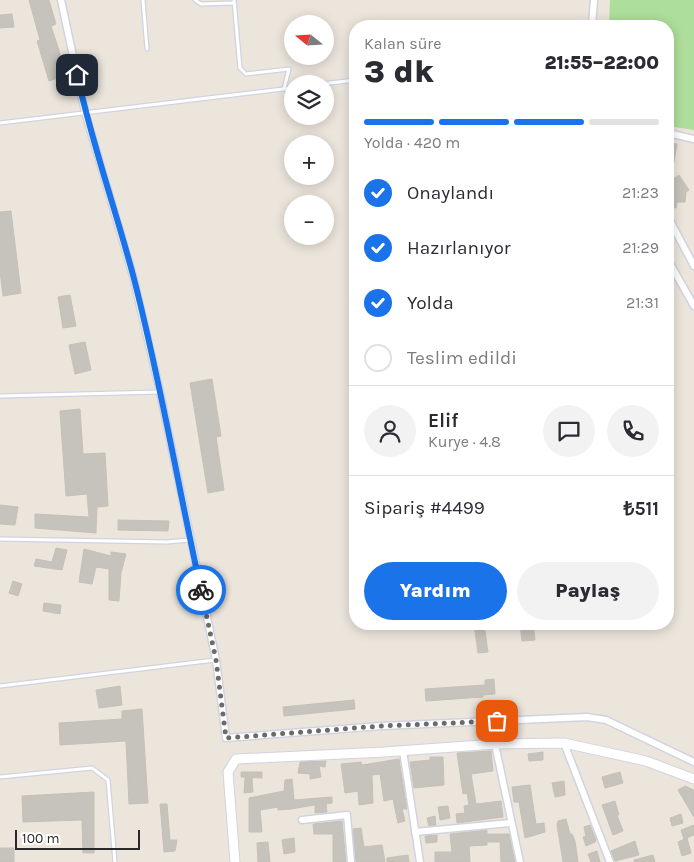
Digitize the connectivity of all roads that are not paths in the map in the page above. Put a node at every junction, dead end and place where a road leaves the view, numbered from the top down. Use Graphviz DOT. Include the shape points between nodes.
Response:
graph roads {
  1 [pos="61,0"];
  2 [pos="143,0"];
  3 [pos="195,0"];
  4 [pos="594,0"];
  5 [pos="234,2"];
  6 [pos="592,20"];
  7 [pos="147,50"];
  8 [pos="288,75"];
  9 [pos="349,81"];
  10 [pos="334,83"];
  11 [pos="284,89"];
  12 [pos="85,112"];
  13 [pos="0,123"];
  14 [pos="674,134"];
  15 [pos="694,139"];
  16 [pos="674,228"];
  17 [pos="694,266"];
  18 [pos="674,271"];
  19 [pos="694,306"];
  20 [pos="160,392"];
  21 [pos="0,396"];
  22 [pos="0,539"];
  23 [pos="190,540"];
  24 [pos="216,660"];
  25 [pos="0,686"];
  26 [pos="564,743"];
  27 [pos="495,744"];
  28 [pos="402,751"];
  29 [pos="694,762"];
  30 [pos="0,777"];
  31 [pos="694,779"];
  32 [pos="302,820"];
  33 [pos="511,824"];
  34 [pos="415,832"];
  35 [pos="115,862"];
  36 [pos="235,862"];
  37 [pos="351,862"];
  38 [pos="420,862"];
  39 [pos="520,862"];
  40 [pos="610,862"];
  1 -- 12 [label="street"];
  2 -- 7 [label="lane"];
  3 -- 5 [label="lane" via="201,4"];
  4 -- 6 [label="street"];
  5 -- 8 [label="lane" via="240,68 246,74 289,69"];
  9 -- 10 [label="lane"];
  11 -- 12 [label="lane"];
  12 -- 13 [label="lane"];
  12 -- 20 [label="street" via="133,276"];
  14 -- 15 [label="street"];
  16 -- 17 [label="street"];
  18 -- 19 [label="street"];
  20 -- 21 [label="lane"];
  20 -- 23 [label="street"];
  22 -- 23 [label="lane"];
  23 -- 24 [label="street"];
  24 -- 25 [label="lane"];
  24 -- 29 [label="street" via="226,738 381,726 587,717 606,720"];
  26 -- 27 [label="street"];
  26 -- 31 [label="street" via="646,762"];
  26 -- 40 [label="street"];
  27 -- 28 [label="street"];
  27 -- 33 [label="street"];
  28 -- 34 [label="street"];
  28 -- 36 [label="street" via="236,758 228,772"];
  30 -- 35 [label="lane" via="92,768 108,780"];
  32 -- 37 [label="street" via="347,815"];
  33 -- 34 [label="street"];
  33 -- 39 [label="street"];
  34 -- 38 [label="street"];
}
